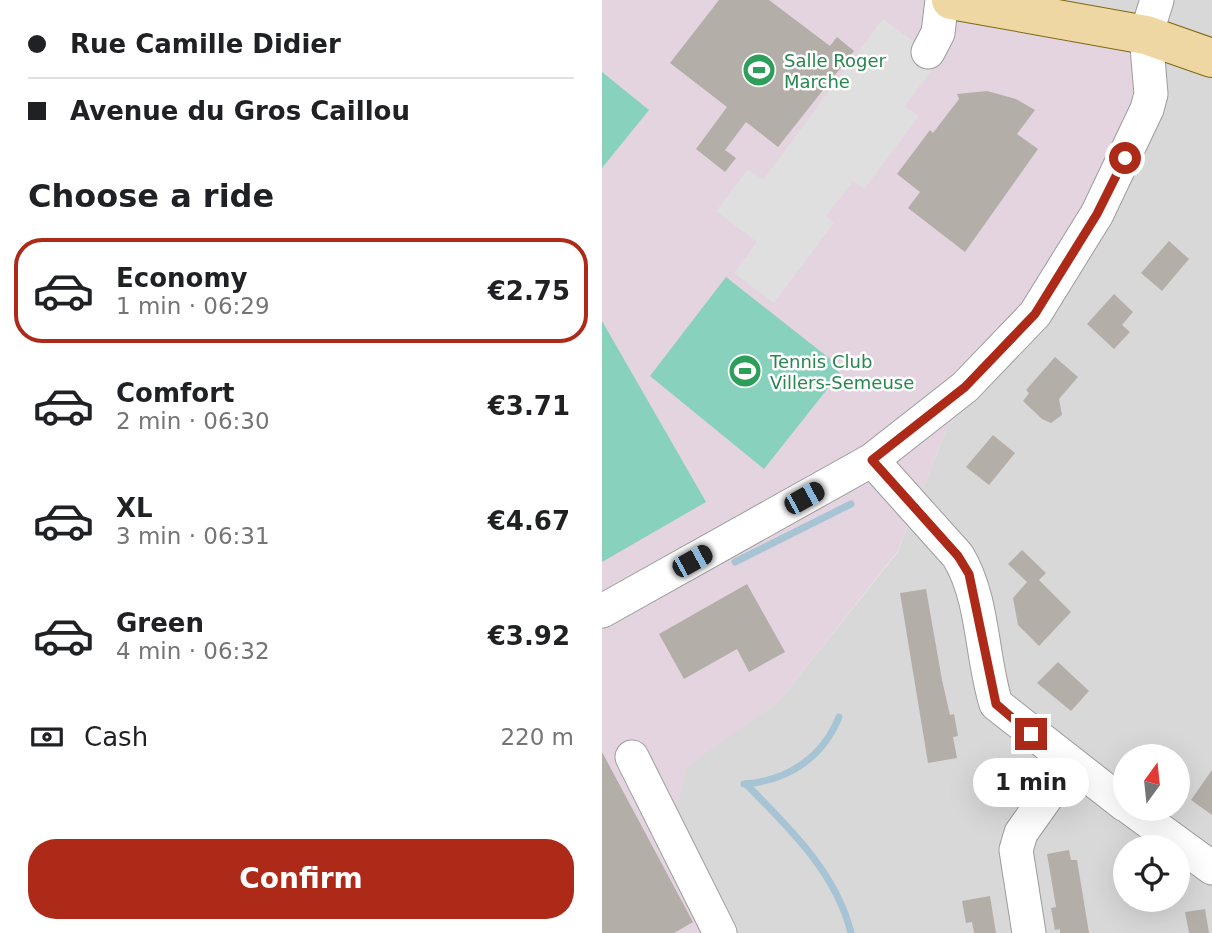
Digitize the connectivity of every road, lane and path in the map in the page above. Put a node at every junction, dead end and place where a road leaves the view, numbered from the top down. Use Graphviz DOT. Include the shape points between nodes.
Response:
graph roads {
  1 [pos="942,0"];
  2 [pos="951,0"];
  3 [pos="1152,18"];
  4 [pos="928,52"];
  5 [pos="1212,58"];
  6 [pos="872,460"];
  7 [pos="602,611"];
  8 [pos="632,757"];
  9 [pos="1070,764"];
  10 [pos="1113,796"];
  11 [pos="1148,821"];
  12 [pos="1212,867"];
  13 [pos="720,933"];
  14 [pos="1029,933"];
  1 -- 4 [label="street" via="938,33"];
  2 -- 3 [label="main road"];
  3 -- 5 [label="main road"];
  3 -- 6 [label="street" via="1147,109 1097,214 1035,314 965,387"];
  6 -- 7 [label="street"];
  6 -- 9 [label="street" via="969,574 996,704"];
  8 -- 13 [label="street"];
  9 -- 10 [label="street"];
  9 -- 14 [label="street" via="1021,833 1016,850"];
  11 -- 12 [label="street"];
}
